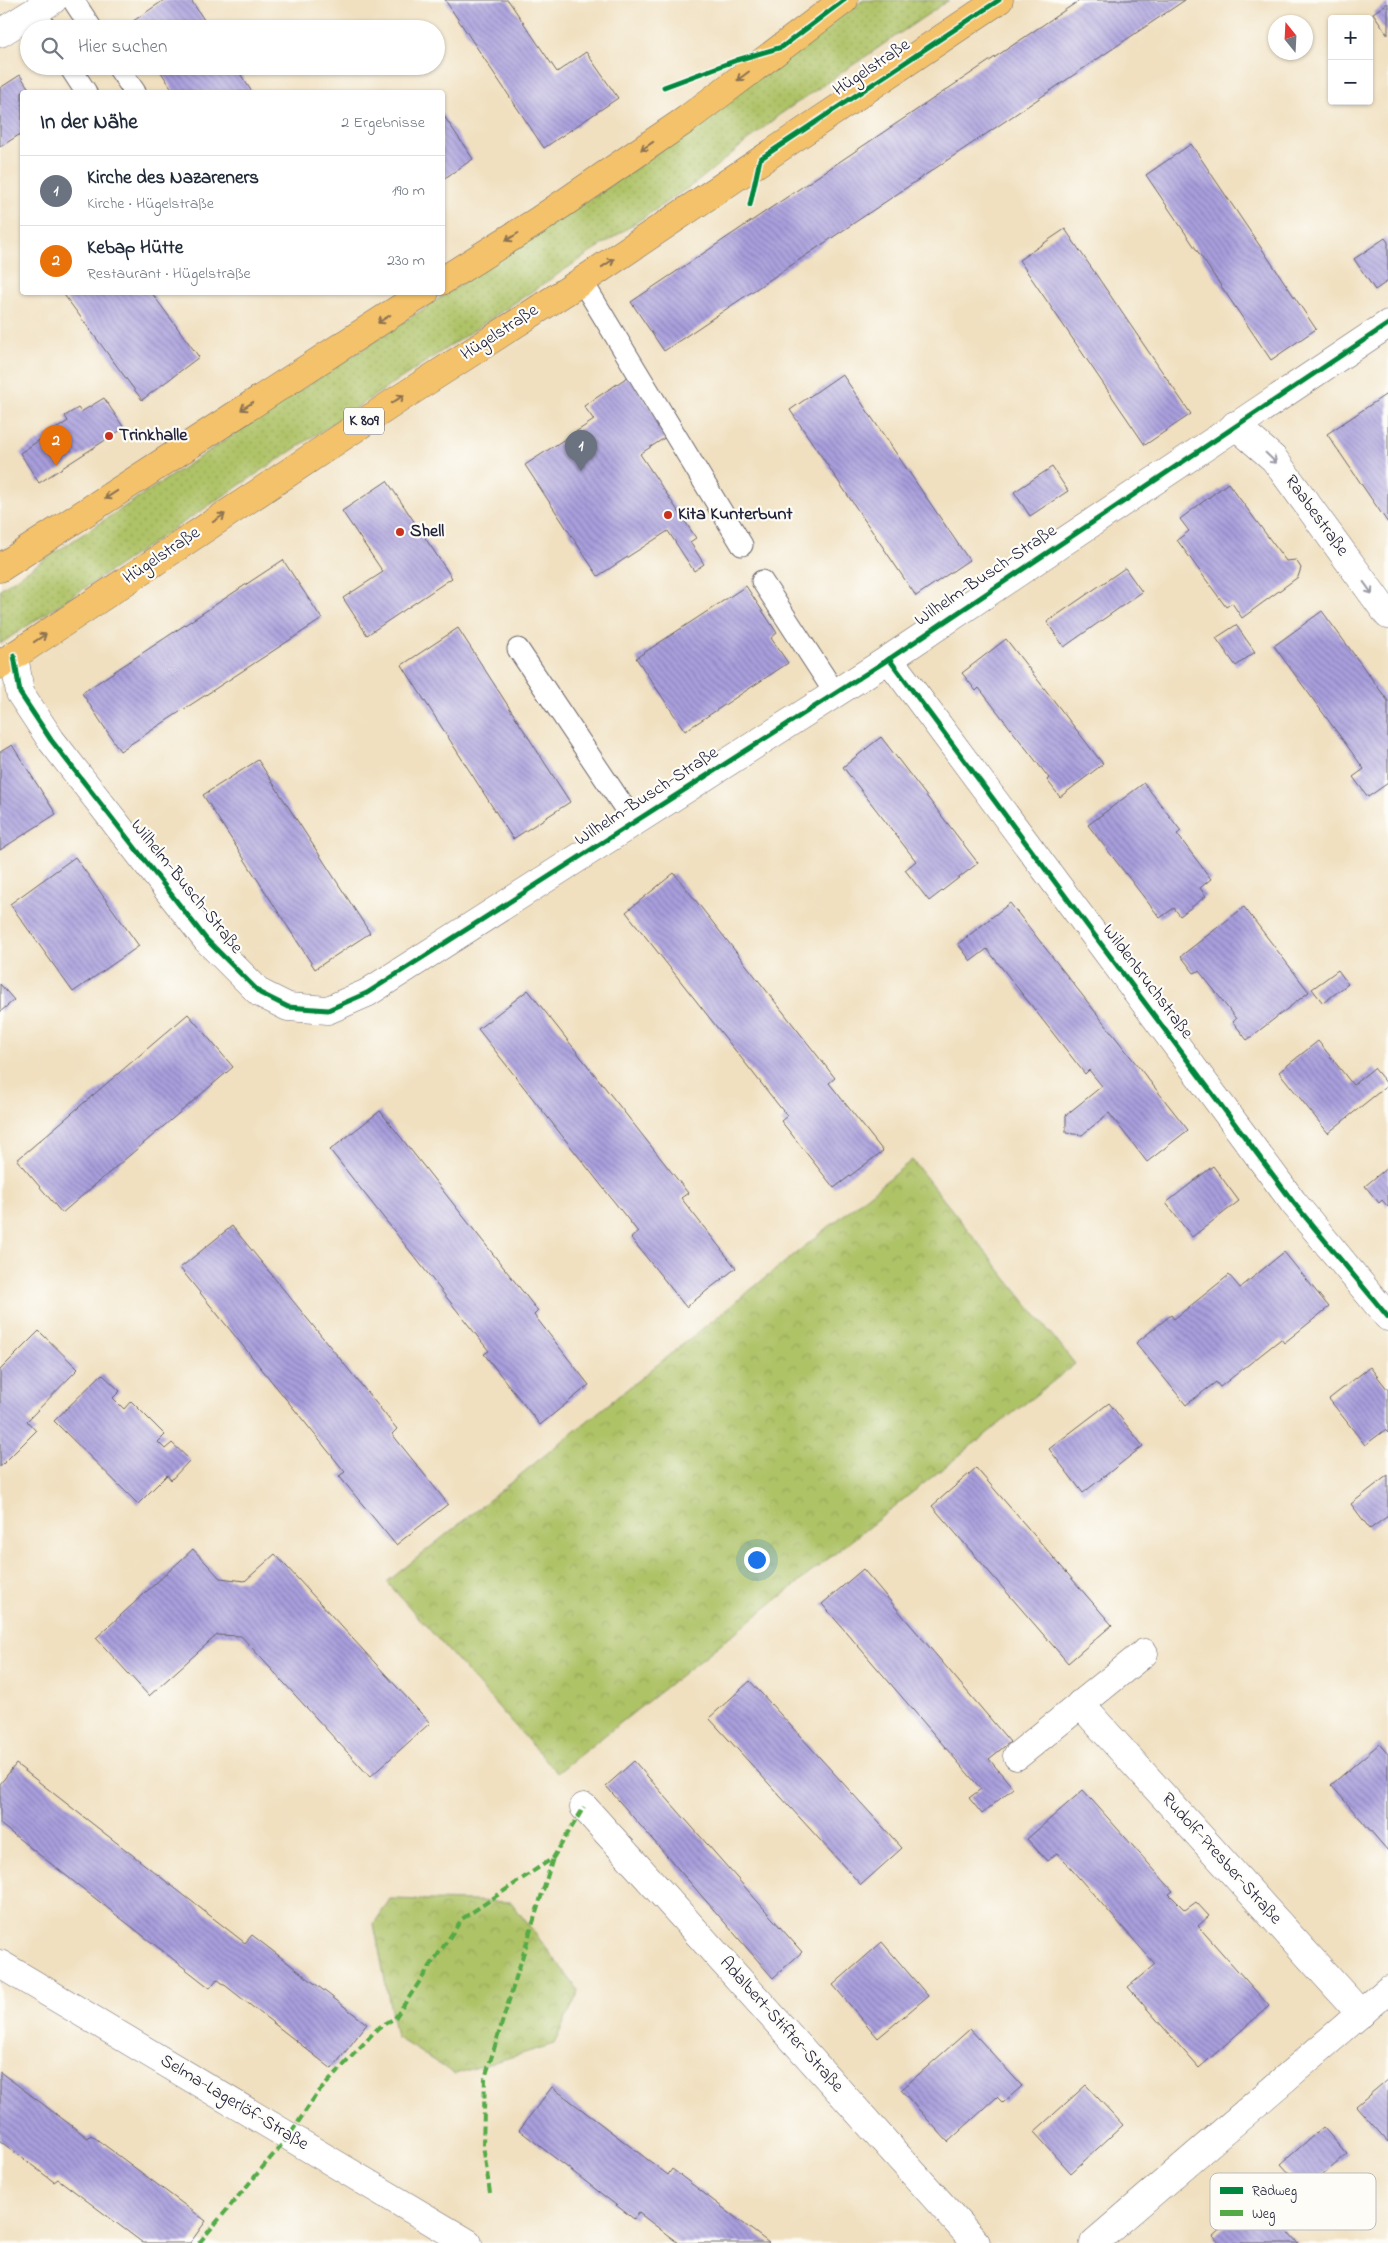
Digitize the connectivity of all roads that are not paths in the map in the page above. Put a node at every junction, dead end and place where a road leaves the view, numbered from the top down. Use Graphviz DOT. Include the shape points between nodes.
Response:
graph roads {
  1 [pos="73,0"];
  2 [pos="844,0"];
  3 [pos="992,3"];
  4 [pos="44,13"];
  5 [pos="29,20"];
  6 [pos="86,20"];
  7 [pos="20,24"];
  8 [pos="0,33"];
  9 [pos="75,75"];
  10 [pos="123,75"];
  11 [pos="85,90"];
  12 [pos="134,90"];
  13 [pos="445,280"];
  14 [pos="582,281"];
  15 [pos="420,295"];
  16 [pos="1388,324"];
  17 [pos="1235,425"];
  18 [pos="742,545"];
  19 [pos="0,568"];
  20 [pos="762,581"];
  21 [pos="1388,615"];
  22 [pos="518,649"];
  23 [pos="889,659"];
  24 [pos="7,660"];
  25 [pos="835,693"];
  26 [pos="634,822"];
  27 [pos="1388,1318"];
  28 [pos="1144,1653"];
  29 [pos="1080,1704"];
  30 [pos="1017,1756"];
  31 [pos="584,1807"];
  32 [pos="0,1964"];
  33 [pos="1388,1990"];
  34 [pos="1361,2014"];
  35 [pos="468,2243"];
  36 [pos="976,2243"];
  37 [pos="1094,2243"];
  1 -- 6 [label="lane"];
  2 -- 13 [label="main road, one-way" via="687,119"];
  14 -- 3 [label="main road, Hügelstraße / K 809, one-way"];
  4 -- 5 [label="street"];
  7 -- 8 [label="street"];
  9 -- 11 [label="lane"];
  10 -- 12 [label="lane"];
  14 -- 18 [label="lane"];
  24 -- 14 [label="main road, Hügelstraße / K 809, one-way" via="399,398"];
  15 -- 19 [label="main road, one-way"];
  16 -- 17 [label="street, Wilhelm-Busch-Straße"];
  17 -- 21 [label="street, Raabestraße, one-way" via="1274,459"];
  17 -- 23 [label="street, Wilhelm-Busch-Straße"];
  20 -- 25 [label="lane"];
  22 -- 26 [label="lane"];
  23 -- 25 [label="street, Wilhelm-Busch-Straße"];
  23 -- 27 [label="street, Wildenbruchstraße" via="1293,1202"];
  24 -- 26 [label="street, Wilhelm-Busch-Straße" via="20,693 51,740 206,938 260,993 288,1007 328,1010 367,993"];
  25 -- 26 [label="street, Wilhelm-Busch-Straße"];
  28 -- 29 [label="street"];
  29 -- 30 [label="street"];
  29 -- 34 [label="street, Rudolf-Presber-Straße"];
  31 -- 36 [label="street, Adalbert-Stifter-Straße"];
  32 -- 35 [label="street, Selma-Lagerlöf-Straße"];
  33 -- 34 [label="street"];
  34 -- 37 [label="street"];
}
